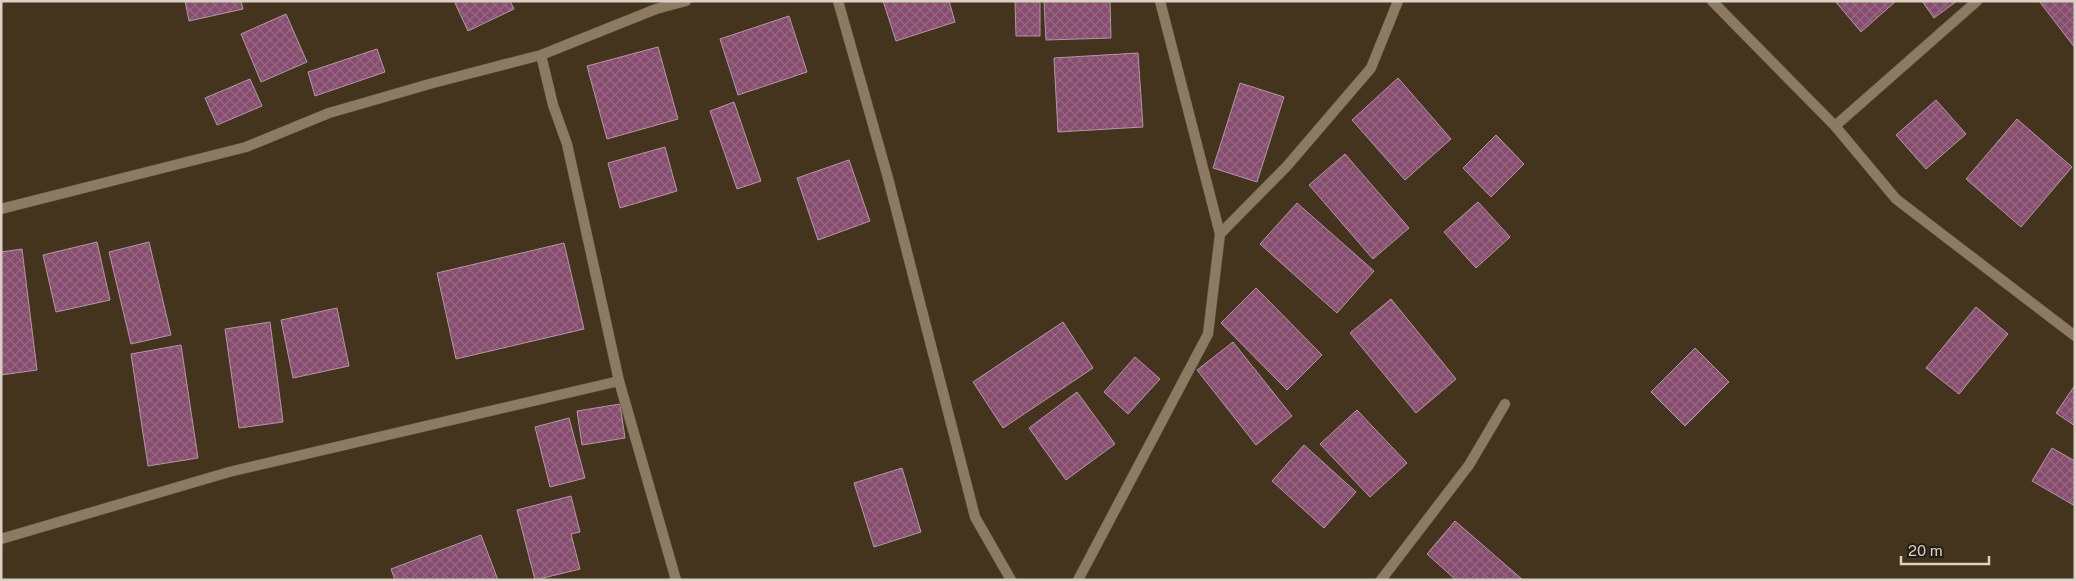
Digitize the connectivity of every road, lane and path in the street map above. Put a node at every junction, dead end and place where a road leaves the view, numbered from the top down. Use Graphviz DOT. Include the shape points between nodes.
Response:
graph roads {
  1 [pos="686,1"];
  2 [pos="838,1"];
  3 [pos="1160,1"];
  4 [pos="1398,1"];
  5 [pos="1712,1"];
  6 [pos="1977,1"];
  7 [pos="541,54"];
  8 [pos="1835,126"];
  9 [pos="1,209"];
  10 [pos="1220,234"];
  11 [pos="2075,336"];
  12 [pos="619,381"];
  13 [pos="1505,404"];
  14 [pos="1,539"];
  15 [pos="676,580"];
  16 [pos="1011,580"];
  17 [pos="1078,580"];
  18 [pos="1381,580"];
  1 -- 7 [label="street" via="656,9"];
  2 -- 16 [label="street" via="888,178 975,516"];
  3 -- 10 [label="street"];
  4 -- 10 [label="street" via="1372,68 1287,166"];
  5 -- 8 [label="street"];
  6 -- 8 [label="street"];
  7 -- 9 [label="street" via="329,113 246,147"];
  7 -- 12 [label="street" via="553,105 567,144"];
  8 -- 11 [label="street" via="1896,199"];
  10 -- 17 [label="street" via="1208,334"];
  12 -- 14 [label="street" via="229,472"];
  12 -- 15 [label="street"];
  13 -- 18 [label="street" via="1469,465"];
}
